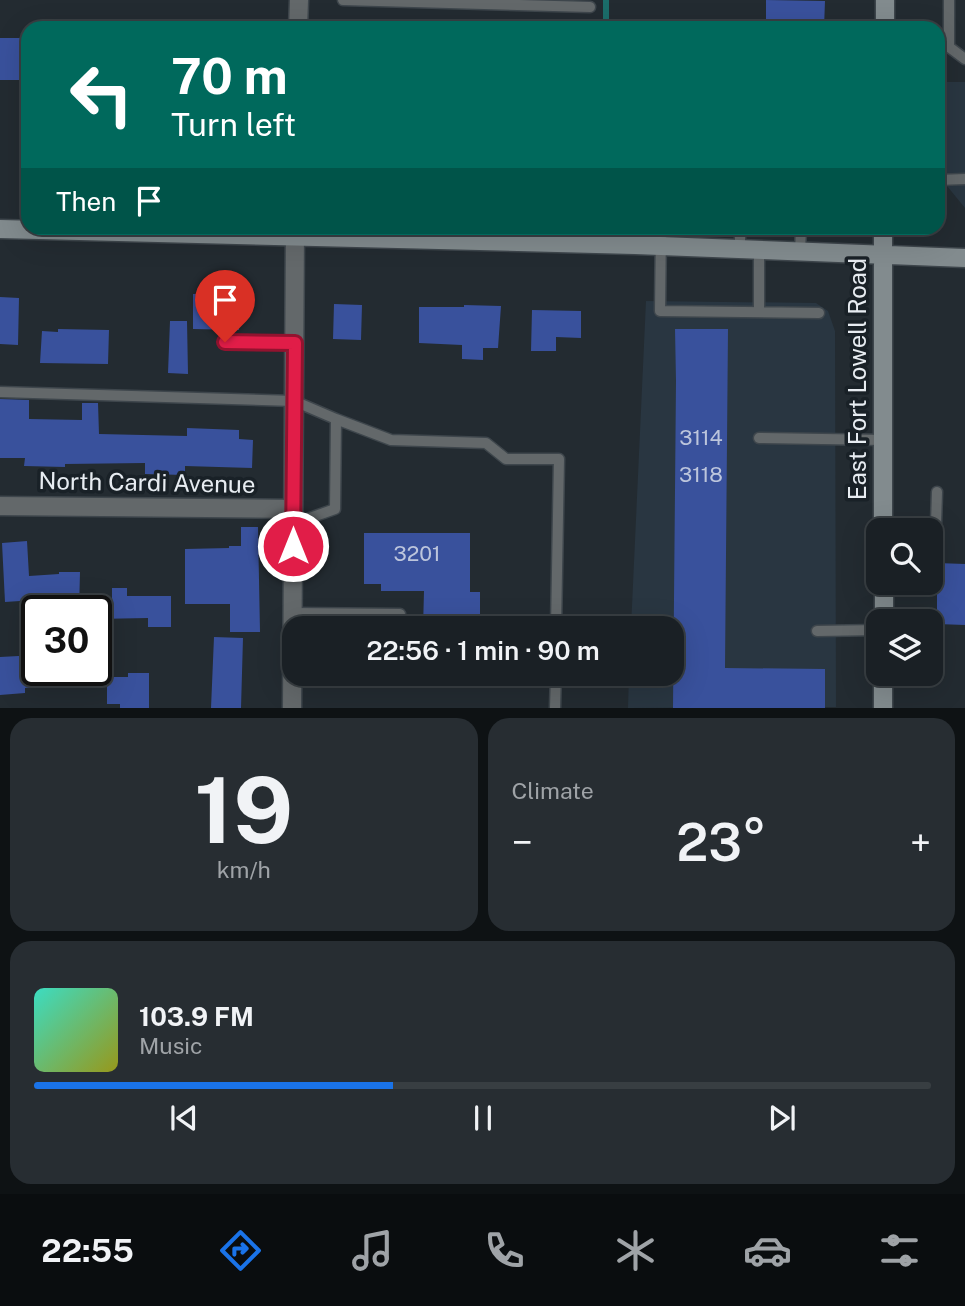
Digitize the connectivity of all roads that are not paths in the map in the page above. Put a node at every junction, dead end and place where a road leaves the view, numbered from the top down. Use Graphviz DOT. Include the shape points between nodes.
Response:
graph roads {
  1 [pos="299,0"];
  2 [pos="344,0"];
  3 [pos="886,0"];
  4 [pos="949,0"];
  5 [pos="590,7"];
  6 [pos="298,21"];
  7 [pos="885,21"];
  8 [pos="945,38"];
  9 [pos="945,47"];
  10 [pos="965,47"];
  11 [pos="945,48"];
  12 [pos="965,59"];
  13 [pos="945,180"];
  14 [pos="965,180"];
  15 [pos="0,229"];
  16 [pos="21,229"];
  17 [pos="295,235"];
  18 [pos="422,235"];
  19 [pos="661,235"];
  20 [pos="740,235"];
  21 [pos="801,235"];
  22 [pos="883,235"];
  23 [pos="661,246"];
  24 [pos="740,249"];
  25 [pos="759,250"];
  26 [pos="800,252"];
  27 [pos="883,255"];
  28 [pos="965,258"];
  29 [pos="759,312"];
  30 [pos="819,313"];
  31 [pos="225,342"];
  32 [pos="295,343"];
  33 [pos="0,392"];
  34 [pos="294,401"];
  35 [pos="336,419"];
  36 [pos="760,438"];
  37 [pos="883,440"];
  38 [pos="937,492"];
  39 [pos="0,506"];
  40 [pos="293,517"];
  41 [pos="883,518"];
  42 [pos="936,518"];
  43 [pos="293,613"];
  44 [pos="400,614"];
  45 [pos="556,616"];
  46 [pos="866,630"];
  47 [pos="817,631"];
  48 [pos="556,686"];
  49 [pos="883,686"];
  50 [pos="292,708"];
  51 [pos="555,708"];
  52 [pos="883,708"];
  1 -- 6 [label="street"];
  2 -- 5 [label="lane"];
  3 -- 7 [label="main road"];
  4 -- 8 [label="lane"];
  9 -- 10 [label="lane"];
  11 -- 12 [label="lane"];
  13 -- 14 [label="lane"];
  15 -- 16 [label="main road"];
  17 -- 32 [label="street"];
  18 -- 23 [label="main road"];
  19 -- 23 [label="lane"];
  20 -- 24 [label="lane"];
  21 -- 26 [label="lane"];
  22 -- 27 [label="main road, East Fort Lowell Road"];
  23 -- 24 [label="main road"];
  23 -- 29 [label="lane" via="660,311"];
  24 -- 25 [label="main road"];
  25 -- 26 [label="main road"];
  25 -- 29 [label="lane"];
  26 -- 27 [label="main road"];
  27 -- 28 [label="main road"];
  27 -- 37 [label="main road, East Fort Lowell Road"];
  29 -- 30 [label="lane"];
  31 -- 32 [label="lane"];
  32 -- 34 [label="street"];
  33 -- 34 [label="lane"];
  34 -- 35 [label="lane"];
  34 -- 40 [label="street"];
  35 -- 40 [label="lane" via="335,509"];
  35 -- 45 [label="lane" via="391,440 486,443 506,459 559,459"];
  36 -- 37 [label="lane"];
  37 -- 41 [label="main road, East Fort Lowell Road"];
  38 -- 42 [label="lane"];
  39 -- 40 [label="street, North Cardi Avenue"];
  40 -- 43 [label="street"];
  43 -- 44 [label="lane"];
  43 -- 50 [label="street"];
  46 -- 47 [label="lane"];
  48 -- 51 [label="lane"];
  49 -- 52 [label="main road"];
}
